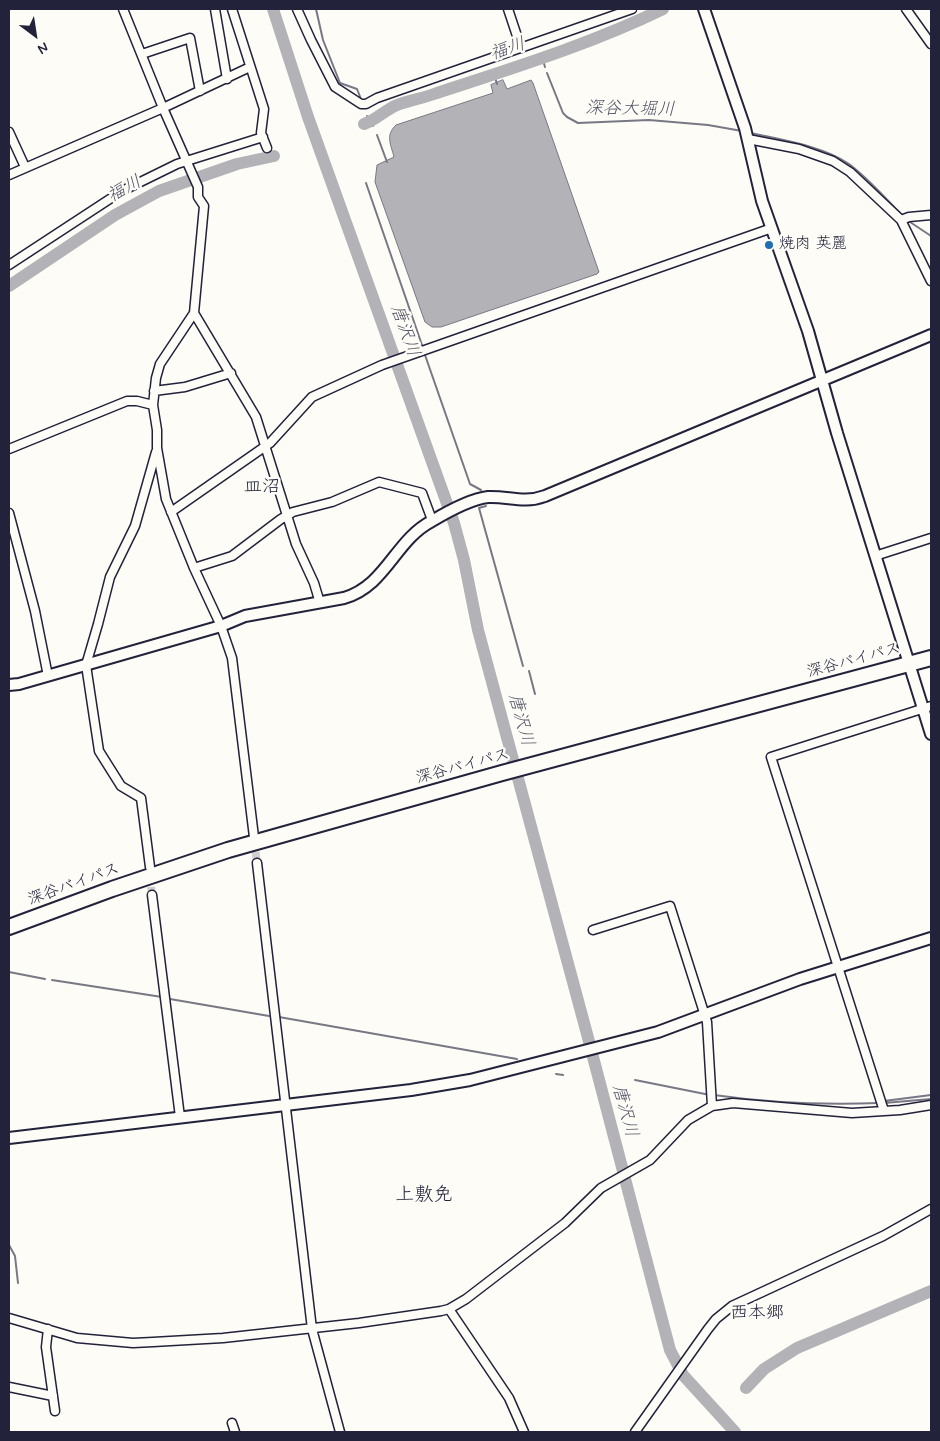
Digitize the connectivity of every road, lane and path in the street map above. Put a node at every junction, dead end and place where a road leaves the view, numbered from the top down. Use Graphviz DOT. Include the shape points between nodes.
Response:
graph roads {
  1 [pos="123,9"];
  2 [pos="215,9"];
  3 [pos="232,9"];
  4 [pos="297,9"];
  5 [pos="508,9"];
  6 [pos="632,9"];
  7 [pos="704,9"];
  8 [pos="906,9"];
  9 [pos="931,44"];
  10 [pos="521,48"];
  11 [pos="142,54"];
  12 [pos="250,67"];
  13 [pos="227,79"];
  14 [pos="200,91"];
  15 [pos="163,108"];
  16 [pos="9,132"];
  17 [pos="263,137"];
  18 [pos="748,139"];
  19 [pos="267,148"];
  20 [pos="187,163"];
  21 [pos="25,167"];
  22 [pos="9,175"];
  23 [pos="931,215"];
  24 [pos="902,220"];
  25 [pos="772,228"];
  26 [pos="9,265"];
  27 [pos="931,281"];
  28 [pos="194,313"];
  29 [pos="931,335"];
  30 [pos="231,373"];
  31 [pos="823,380"];
  32 [pos="154,391"];
  33 [pos="153,405"];
  34 [pos="266,445"];
  35 [pos="157,448"];
  36 [pos="9,449"];
  37 [pos="171,512"];
  38 [pos="9,513"];
  39 [pos="287,514"];
  40 [pos="434,519"];
  41 [pos="931,538"];
  42 [pos="875,556"];
  43 [pos="194,568"];
  44 [pos="320,603"];
  45 [pos="221,626"];
  46 [pos="931,658"];
  47 [pos="909,664"];
  48 [pos="86,665"];
  49 [pos="48,676"];
  50 [pos="9,685"];
  51 [pos="927,708"];
  52 [pos="931,734"];
  53 [pos="254,837"];
  54 [pos="257,863"];
  55 [pos="150,867"];
  56 [pos="152,896"];
  57 [pos="9,927"];
  58 [pos="593,930"];
  59 [pos="931,938"];
  60 [pos="837,967"];
  61 [pos="705,1015"];
  62 [pos="285,1105"];
  63 [pos="931,1105"];
  64 [pos="712,1106"];
  65 [pos="884,1110"];
  66 [pos="180,1117"];
  67 [pos="9,1138"];
  68 [pos="931,1209"];
  69 [pos="449,1309"];
  70 [pos="9,1318"];
  71 [pos="48,1329"];
  72 [pos="312,1329"];
  73 [pos="9,1387"];
  74 [pos="53,1396"];
  75 [pos="55,1411"];
  76 [pos="232,1423"];
  77 [pos="235,1432"];
  78 [pos="340,1432"];
  79 [pos="524,1432"];
  80 [pos="635,1432"];
  1 -- 11 [label="street"];
  2 -- 13 [label="street"];
  3 -- 12 [label="street"];
  4 -- 10 [label="street" via="335,87 361,104"];
  5 -- 10 [label="street"];
  6 -- 10 [label="street"];
  7 -- 18 [label="street"];
  8 -- 9 [label="street"];
  11 -- 14 [label="street" via="190,38"];
  11 -- 15 [label="street"];
  12 -- 13 [label="street"];
  12 -- 17 [label="street" via="264,109"];
  13 -- 14 [label="street"];
  14 -- 15 [label="street"];
  15 -- 20 [label="street"];
  15 -- 21 [label="street"];
  16 -- 21 [label="street"];
  17 -- 19 [label="street"];
  17 -- 20 [label="street"];
  18 -- 24 [label="street" via="833,161 850,172"];
  18 -- 25 [label="street" via="757,182"];
  20 -- 26 [label="street" via="122,191"];
  20 -- 28 [label="street" via="204,206"];
  21 -- 22 [label="street"];
  23 -- 24 [label="street"];
  24 -- 27 [label="street"];
  25 -- 31 [label="street"];
  25 -- 34 [label="street" via="382,364 312,397"];
  28 -- 30 [label="street"];
  28 -- 32 [label="street" via="160,364"];
  29 -- 31 [label="street"];
  30 -- 32 [label="street" via="185,387"];
  30 -- 34 [label="street" via="256,417"];
  31 -- 40 [label="street" via="536,499 489,497 474,500"];
  31 -- 42 [label="street"];
  32 -- 33 [label="street"];
  33 -- 35 [label="street"];
  33 -- 36 [label="street" via="127,401"];
  34 -- 37 [label="street"];
  34 -- 39 [label="street"];
  35 -- 37 [label="street"];
  35 -- 48 [label="street" via="135,526 110,577"];
  37 -- 43 [label="street"];
  38 -- 49 [label="street"];
  39 -- 40 [label="street" via="332,502 384,482 422,494"];
  39 -- 43 [label="street" via="232,556"];
  39 -- 44 [label="street"];
  40 -- 44 [label="street" via="414,533 366,589 349,597"];
  41 -- 42 [label="street"];
  42 -- 47 [label="street"];
  43 -- 45 [label="street"];
  44 -- 45 [label="street" via="245,616"];
  45 -- 48 [label="street"];
  45 -- 53 [label="street" via="232,658"];
  46 -- 47 [label="highway, 深谷バイパス"];
  47 -- 51 [label="street"];
  47 -- 57 [label="highway, 深谷バイパス" via="228,850"];
  48 -- 49 [label="street"];
  48 -- 55 [label="street" via="99,751 122,786 141,798"];
  49 -- 50 [label="street"];
  51 -- 52 [label="street"];
  51 -- 60 [label="street" via="771,757"];
  54 -- 62 [label="street"];
  56 -- 66 [label="street"];
  58 -- 61 [label="street" via="670,906"];
  59 -- 60 [label="street"];
  60 -- 61 [label="street"];
  60 -- 65 [label="street"];
  61 -- 62 [label="street" via="664,1030 449,1084"];
  61 -- 64 [label="street"];
  62 -- 66 [label="street"];
  62 -- 72 [label="street"];
  63 -- 65 [label="street"];
  64 -- 65 [label="street" via="734,1103 852,1113"];
  64 -- 69 [label="street" via="693,1117 655,1155 601,1188 565,1223"];
  66 -- 67 [label="street"];
  68 -- 80 [label="street" via="883,1236 732,1306 712,1324"];
  69 -- 72 [label="street"];
  69 -- 79 [label="street" via="509,1398"];
  70 -- 71 [label="street"];
  71 -- 72 [label="street" via="77,1338 133,1343"];
  71 -- 74 [label="street" via="46,1347"];
  72 -- 78 [label="street"];
  73 -- 74 [label="street"];
  74 -- 75 [label="street"];
  76 -- 77 [label="street"];
}
